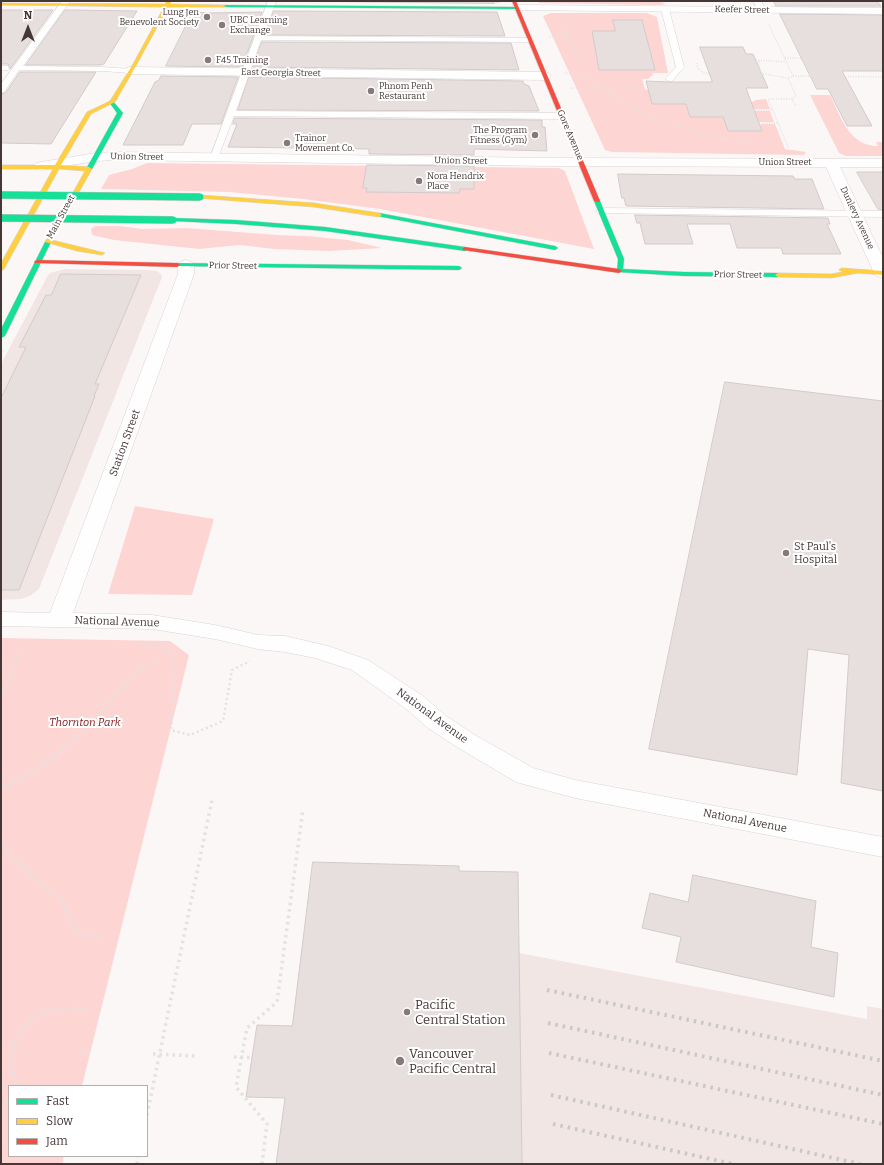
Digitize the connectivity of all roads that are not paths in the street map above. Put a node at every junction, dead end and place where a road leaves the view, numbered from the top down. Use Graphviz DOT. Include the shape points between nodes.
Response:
graph roads {
  1 [pos="65,3"];
  2 [pos="167,3"];
  3 [pos="1,4"];
  4 [pos="271,4"];
  5 [pos="516,4"];
  6 [pos="665,9"];
  7 [pos="762,10"];
  8 [pos="883,11"];
  9 [pos="258,38"];
  10 [pos="530,40"];
  11 [pos="17,68"];
  12 [pos="130,71"];
  13 [pos="245,72"];
  14 [pos="545,76"];
  15 [pos="669,79"];
  16 [pos="1,90"];
  17 [pos="112,102"];
  18 [pos="231,112"];
  19 [pos="562,116"];
  20 [pos="96,157"];
  21 [pos="214,158"];
  22 [pos="581,161"];
  23 [pos="831,163"];
  24 [pos="883,163"];
  25 [pos="59,165"];
  26 [pos="39,166"];
  27 [pos="1,167"];
  28 [pos="89,169"];
  29 [pos="1,195"];
  30 [pos="601,211"];
  31 [pos="854,213"];
  32 [pos="883,214"];
  33 [pos="1,218"];
  34 [pos="48,241"];
  35 [pos="564,250"];
  36 [pos="606,256"];
  37 [pos="625,259"];
  38 [pos="7,260"];
  39 [pos="33,262"];
  40 [pos="186,265"];
  41 [pos="718,265"];
  42 [pos="459,268"];
  43 [pos="1,269"];
  44 [pos="619,271"];
  45 [pos="856,272"];
  46 [pos="883,273"];
  47 [pos="1,336"];
  48 [pos="1,619"];
  49 [pos="59,620"];
  50 [pos="883,847"];
  1 -- 2 [label="main road, Keefer Street"];
  1 -- 3 [label="main road, Keefer Street"];
  1 -- 11 [label="lane"];
  2 -- 4 [label="main road, Keefer Street"];
  2 -- 12 [label="main road"];
  4 -- 5 [label="main road, Keefer Street"];
  4 -- 9 [label="lane"];
  5 -- 6 [label="street, Keefer Street"];
  5 -- 10 [label="main road, Gore Avenue"];
  6 -- 7 [label="street, Keefer Street"];
  6 -- 15 [label="lane" via="680,67"];
  7 -- 8 [label="street, Keefer Street"];
  9 -- 10 [label="lane"];
  9 -- 13 [label="lane"];
  10 -- 14 [label="main road, Gore Avenue"];
  11 -- 12 [label="lane, East Georgia Street" via="102,68"];
  11 -- 16 [label="lane"];
  12 -- 13 [label="street, East Georgia Street" via="227,68"];
  12 -- 17 [label="main road"];
  13 -- 14 [label="street, East Georgia Street"];
  13 -- 18 [label="lane"];
  14 -- 19 [label="main road, Gore Avenue"];
  17 -- 20 [label="main road, Main Street" via="120,113"];
  17 -- 25 [label="main road" via="89,113"];
  18 -- 19 [label="lane"];
  18 -- 21 [label="lane"];
  19 -- 22 [label="main road, Gore Avenue"];
  20 -- 21 [label="street, Union Street"];
  20 -- 25 [label="street, Union Street"];
  20 -- 28 [label="main road, Main Street"];
  21 -- 22 [label="street, Union Street"];
  22 -- 23 [label="street, Union Street"];
  22 -- 30 [label="main road, Gore Avenue"];
  23 -- 24 [label="street, Union Street"];
  23 -- 31 [label="street, Dunlevy Avenue"];
  25 -- 26 [label="street, Union Street"];
  25 -- 28 [label="main road"];
  25 -- 38 [label="main road"];
  26 -- 27 [label="main road"];
  28 -- 34 [label="main road, Main Street"];
  29 -- 35 [label="main road, bridge" via="200,197 314,205"];
  30 -- 31 [label="lane"];
  30 -- 37 [label="main road, Gore Avenue"];
  31 -- 32 [label="lane"];
  31 -- 46 [label="street, Dunlevy Avenue"];
  33 -- 44 [label="main road, Prior Street, bridge" via="236,222 325,229"];
  34 -- 39 [label="main road, Main Street"];
  34 -- 40 [label="main road"];
  36 -- 37 [label="main road"];
  37 -- 44 [label="main road"];
  38 -- 43 [label="main road"];
  39 -- 40 [label="main road, Prior Street"];
  39 -- 47 [label="main road, Main Street"];
  40 -- 42 [label="main road, Prior Street"];
  40 -- 49 [label="street, Station Street" via="186,274"];
  41 -- 45 [label="main road, Prior Street" via="825,268"];
  44 -- 45 [label="main road, Prior Street" via="831,276"];
  45 -- 46 [label="main road, Prior Street"];
  48 -- 49 [label="street, National Avenue"];
  49 -- 50 [label="street, National Avenue" via="152,622 320,651 360,665 414,702 437,722 525,775 574,790"];
}
